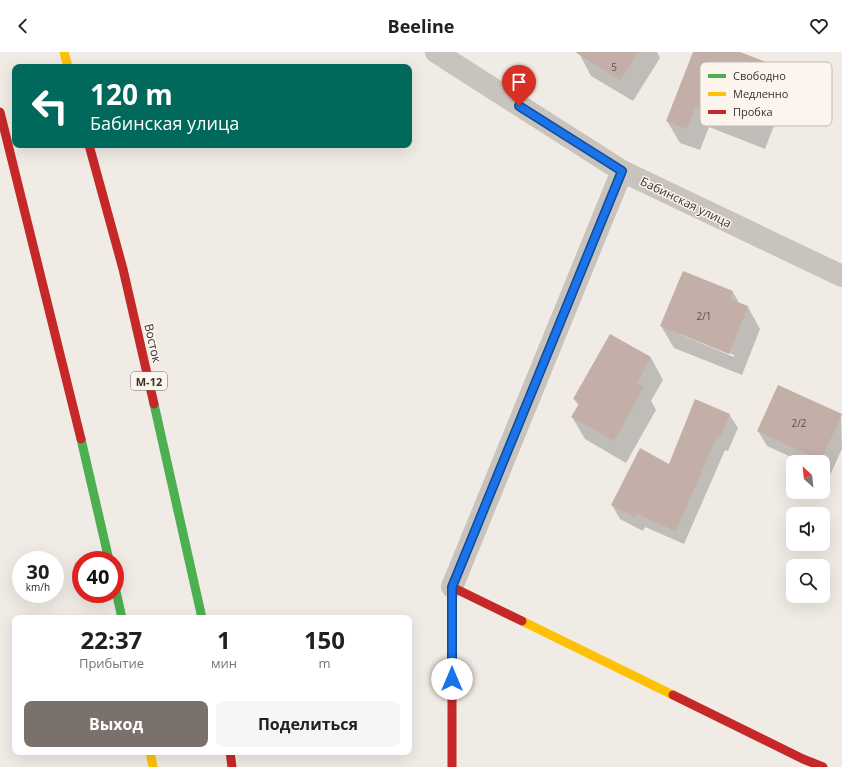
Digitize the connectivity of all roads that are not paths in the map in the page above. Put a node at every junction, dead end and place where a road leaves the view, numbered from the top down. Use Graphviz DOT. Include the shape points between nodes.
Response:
graph roads {
  1 [pos="64,52"];
  2 [pos="436,52"];
  3 [pos="67,64"];
  4 [pos="0,112"];
  5 [pos="90,148"];
  6 [pos="622,171"];
  7 [pos="842,276"];
  8 [pos="107,551"];
  9 [pos="452,587"];
  10 [pos="118,603"];
  11 [pos="121,615"];
  12 [pos="201,615"];
  13 [pos="151,755"];
  14 [pos="230,755"];
  15 [pos="153,767"];
  16 [pos="232,767"];
  17 [pos="452,767"];
  18 [pos="822,767"];
  1 -- 3 [label="main road"];
  2 -- 6 [label="street, Бабинская улица"];
  4 -- 8 [label="main road"];
  5 -- 12 [label="main road, Восток / М-12" via="123,269"];
  6 -- 7 [label="street, Бабинская улица"];
  6 -- 9 [label="street"];
  9 -- 17 [label="main road"];
  9 -- 18 [label="main road"];
  10 -- 11 [label="main road"];
  13 -- 15 [label="main road"];
  14 -- 16 [label="main road"];
}
